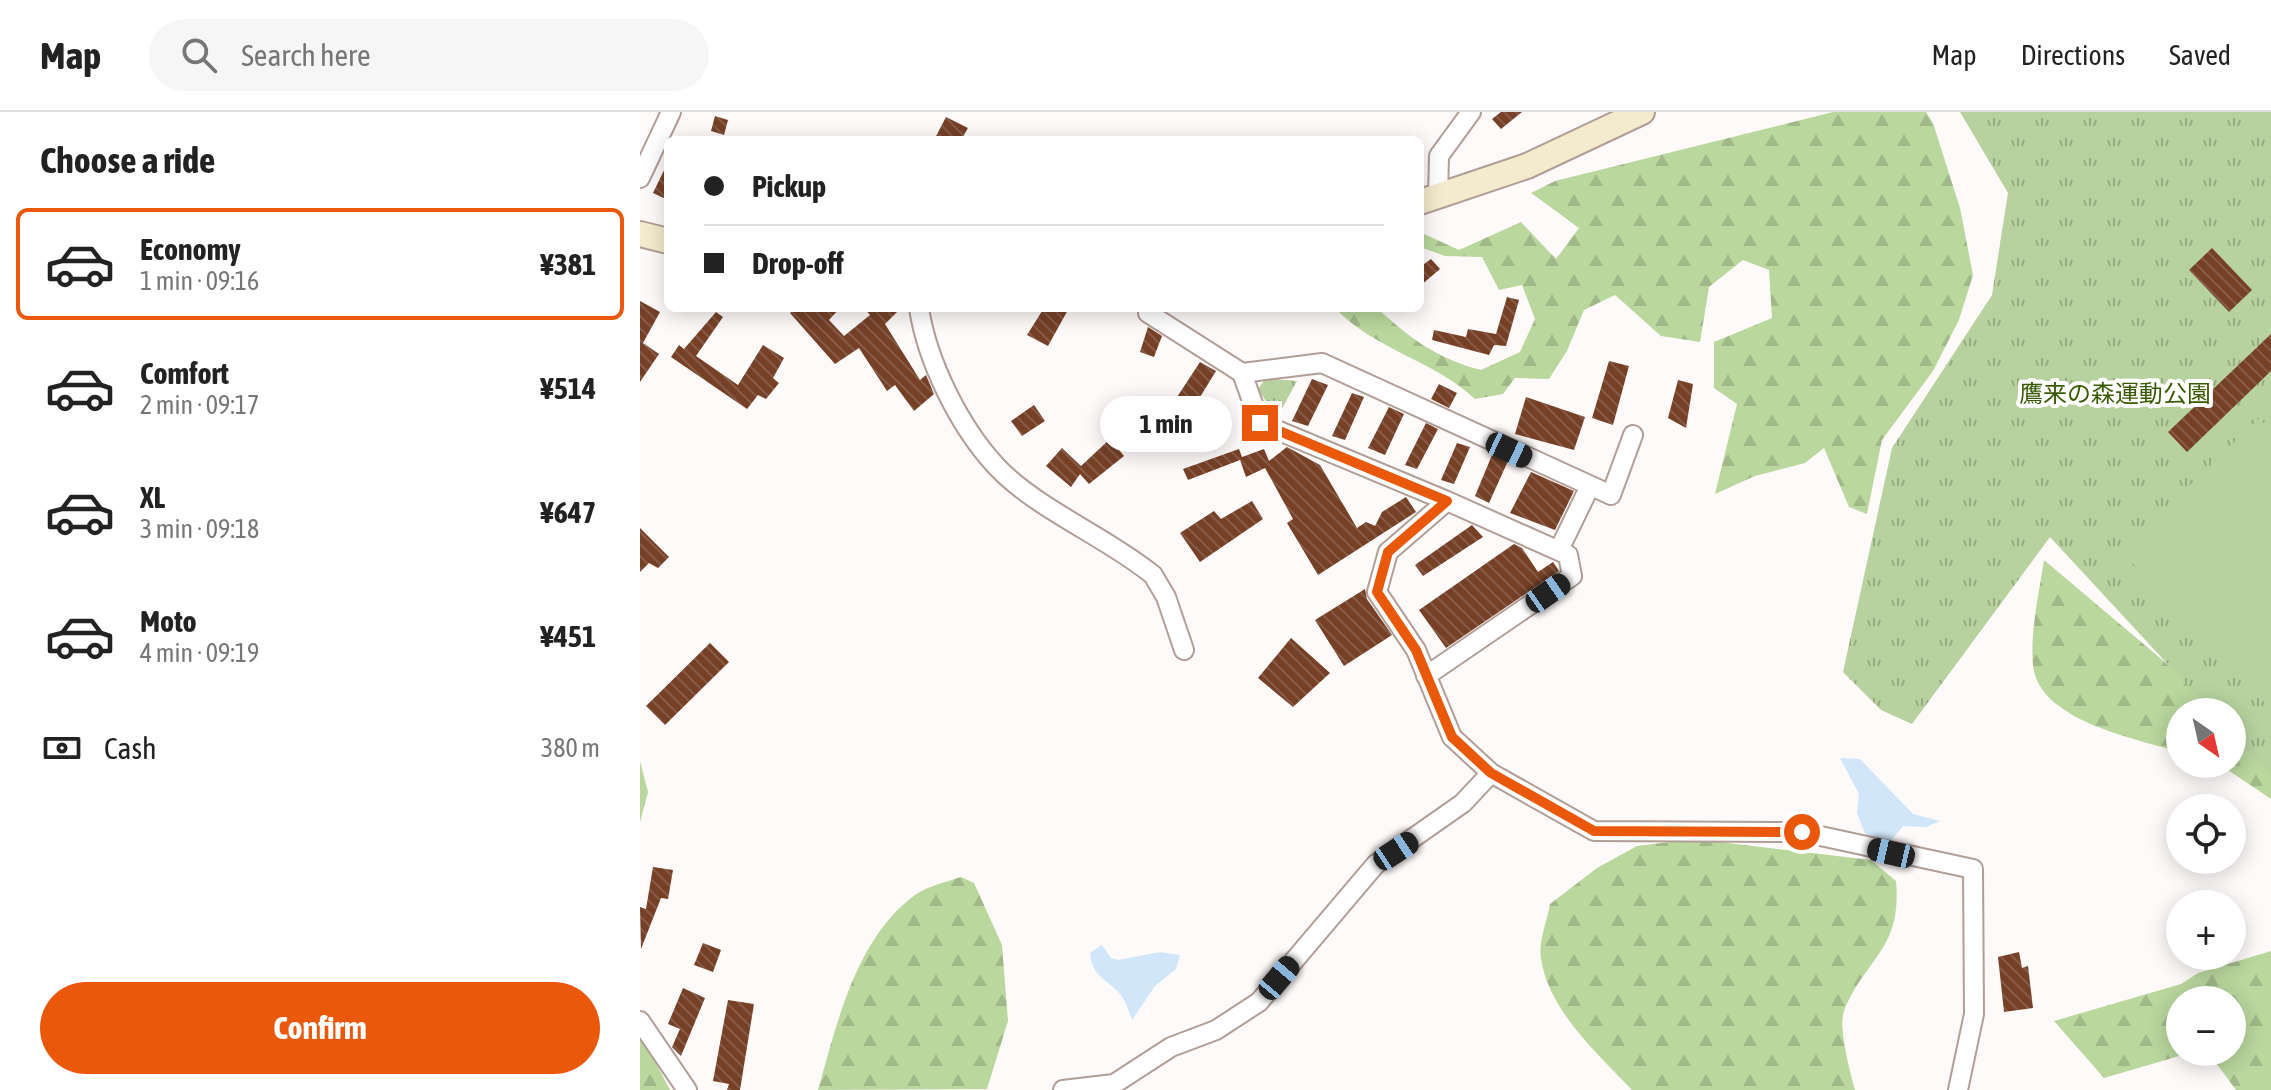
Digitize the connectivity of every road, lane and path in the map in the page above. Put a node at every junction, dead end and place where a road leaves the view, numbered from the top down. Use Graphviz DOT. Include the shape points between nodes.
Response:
graph roads {
  1 [pos="671,112"];
  2 [pos="1471,112"];
  3 [pos="1642,112"];
  4 [pos="640,178"];
  5 [pos="1429,199"];
  6 [pos="640,234"];
  7 [pos="664,240"];
  8 [pos="920,312"];
  9 [pos="1148,312"];
  10 [pos="1242,373"];
  11 [pos="1633,435"];
  12 [pos="1589,488"];
  13 [pos="1447,501"];
  14 [pos="1559,550"];
  15 [pos="1184,650"];
  16 [pos="1426,676"];
  17 [pos="1491,773"];
  18 [pos="640,1021"];
  19 [pos="687,1090"];
  20 [pos="1063,1090"];
  21 [pos="1958,1090"];
  1 -- 4 [label="street"];
  2 -- 5 [label="street" via="1439,156"];
  3 -- 5 [label="main road" via="1527,166"];
  6 -- 7 [label="main road"];
  8 -- 15 [label="street" via="924,341 954,405 997,466 1153,575"];
  9 -- 10 [label="street"];
  10 -- 12 [label="street" via="1322,363"];
  10 -- 13 [label="street" via="1260,423"];
  11 -- 12 [label="street" via="1611,495"];
  12 -- 14 [label="street"];
  13 -- 14 [label="street"];
  13 -- 16 [label="street" via="1388,552 1377,592 1416,650"];
  14 -- 16 [label="street" via="1568,555 1572,576"];
  16 -- 17 [label="street" via="1452,737"];
  17 -- 20 [label="street" via="1454,811 1376,864 1259,1002 1216,1030 1171,1047 1114,1084"];
  17 -- 21 [label="street" via="1594,831 1802,832 1973,869 1974,1014"];
  18 -- 19 [label="street"];
}
